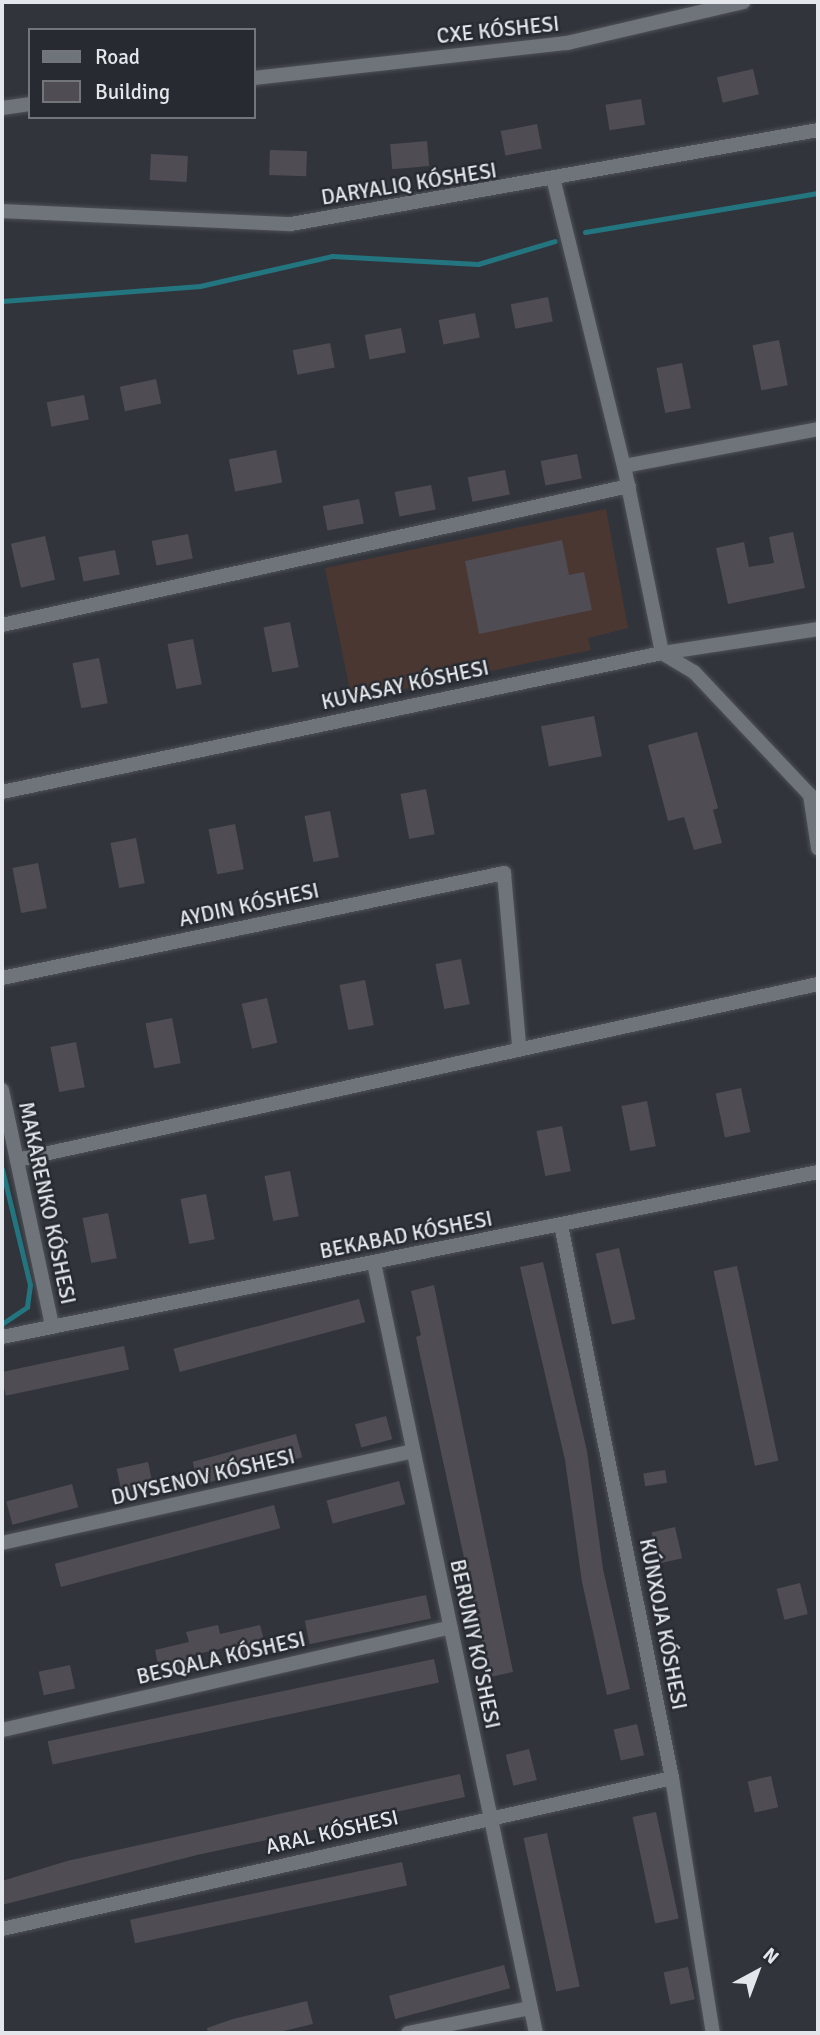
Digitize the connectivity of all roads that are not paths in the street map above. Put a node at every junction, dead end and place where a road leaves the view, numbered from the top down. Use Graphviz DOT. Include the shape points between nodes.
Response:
graph roads {
  1 [pos="743,2"];
  2 [pos="256,78"];
  3 [pos="28,104"];
  4 [pos="2,107"];
  5 [pos="818,130"];
  6 [pos="554,181"];
  7 [pos="2,211"];
  8 [pos="818,429"];
  9 [pos="625,466"];
  10 [pos="629,486"];
  11 [pos="2,625"];
  12 [pos="818,628"];
  13 [pos="662,653"];
  14 [pos="2,792"];
  15 [pos="814,795"];
  16 [pos="818,848"];
  17 [pos="2,978"];
  18 [pos="817,983"];
  19 [pos="519,1046"];
  20 [pos="2,1090"];
  21 [pos="17,1160"];
  22 [pos="818,1172"];
  23 [pos="561,1225"];
  24 [pos="374,1263"];
  25 [pos="52,1325"];
  26 [pos="2,1337"];
  27 [pos="413,1451"];
  28 [pos="2,1543"];
  29 [pos="450,1627"];
  30 [pos="2,1731"];
  31 [pos="672,1778"];
  32 [pos="490,1817"];
  33 [pos="2,1929"];
  34 [pos="530,2008"];
  35 [pos="408,2033"];
  36 [pos="536,2033"];
  37 [pos="713,2033"];
  1 -- 2 [label="street, CXE KÓSHESI" via="567,43"];
  3 -- 4 [label="street"];
  5 -- 6 [label="street"];
  6 -- 7 [label="street" via="291,224"];
  6 -- 9 [label="street"];
  8 -- 9 [label="street"];
  9 -- 10 [label="street"];
  10 -- 11 [label="street"];
  10 -- 13 [label="street"];
  12 -- 13 [label="street, KUVASAY KÓSHESI"];
  13 -- 14 [label="street, KUVASAY KÓSHESI"];
  13 -- 15 [label="street" via="694,672"];
  15 -- 16 [label="street"];
  17 -- 19 [label="street" via="504,873"];
  18 -- 19 [label="street"];
  19 -- 21 [label="street"];
  20 -- 21 [label="street, MAKARENKO KÓSHESI"];
  21 -- 25 [label="street, MAKARENKO KÓSHESI"];
  22 -- 23 [label="street, BEKABAD KÓSHESI"];
  23 -- 24 [label="street, BEKABAD KÓSHESI"];
  23 -- 31 [label="street, KÚNXOJA KÓSHESI"];
  24 -- 25 [label="street, BEKABAD KÓSHESI"];
  24 -- 27 [label="street, BERUNIY KO'SHESI"];
  25 -- 26 [label="street, BEKABAD KÓSHESI"];
  27 -- 28 [label="street, DUYSENOV KÓSHESI"];
  27 -- 29 [label="street, BERUNIY KO'SHESI"];
  29 -- 30 [label="street, BESQALA KÓSHESI"];
  29 -- 32 [label="street, BERUNIY KO'SHESI"];
  31 -- 32 [label="street, ARAL KÓSHESI"];
  31 -- 37 [label="street, KÚNXOJA KÓSHESI"];
  32 -- 33 [label="street, ARAL KÓSHESI"];
  32 -- 34 [label="street, BERUNIY KO'SHESI"];
  34 -- 35 [label="street"];
  34 -- 36 [label="street, BERUNIY KO'SHESI"];
}
